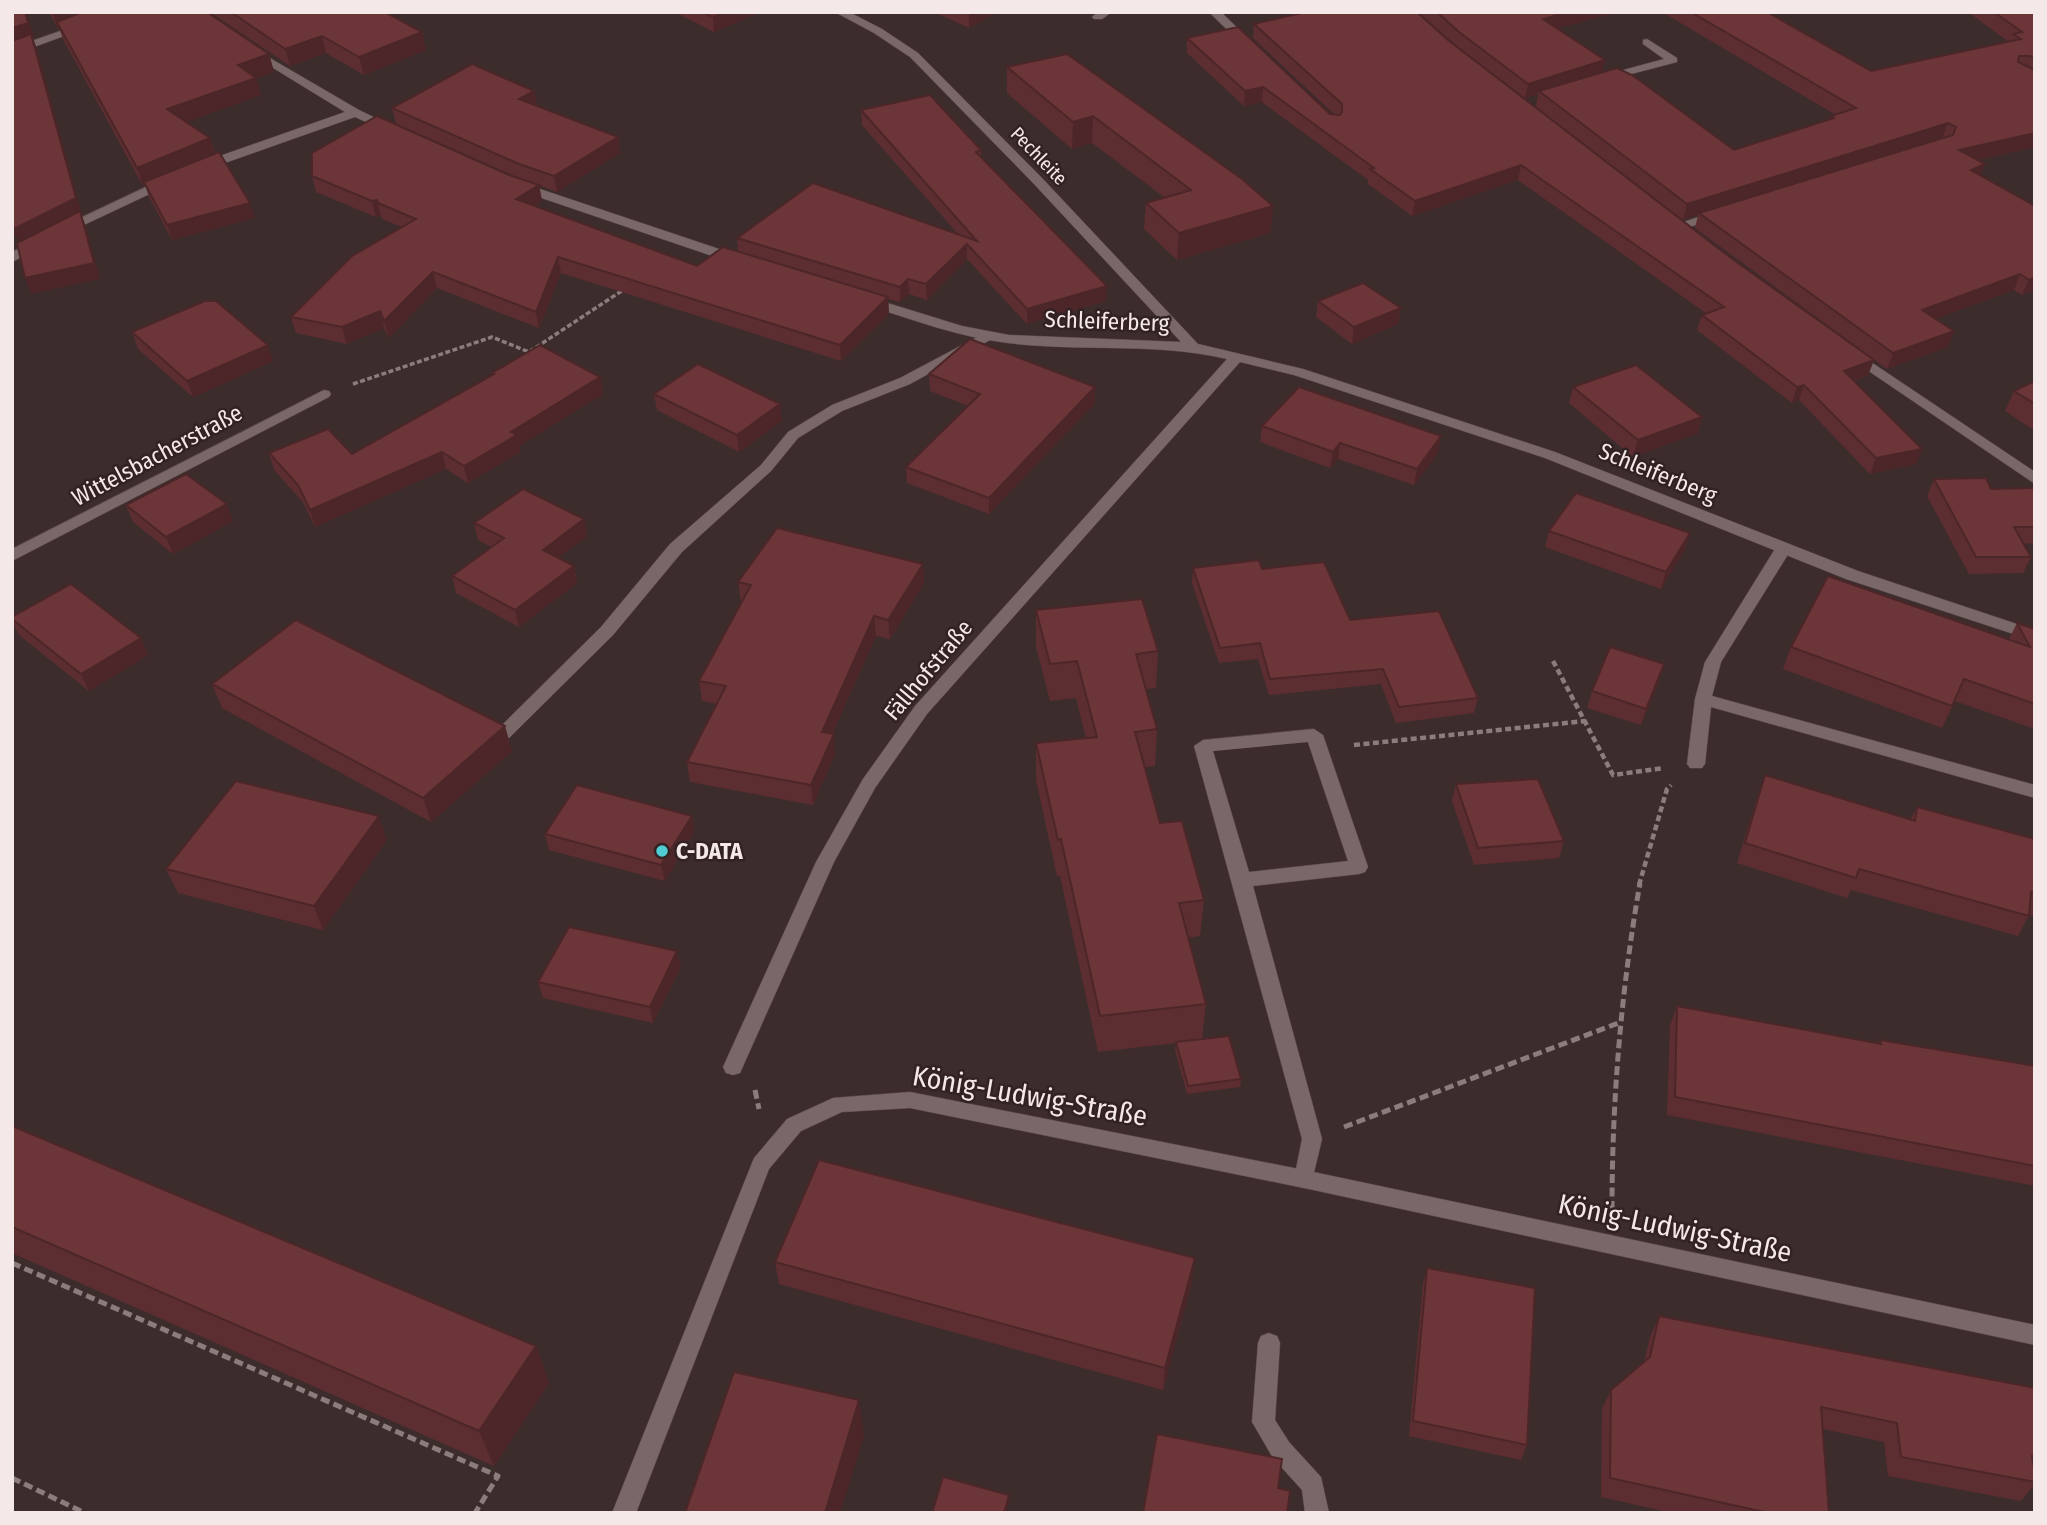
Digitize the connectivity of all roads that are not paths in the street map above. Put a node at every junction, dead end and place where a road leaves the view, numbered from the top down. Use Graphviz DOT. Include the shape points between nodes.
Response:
graph roads {
  1 [pos="125,12"];
  2 [pos="840,12"];
  3 [pos="1213,12"];
  4 [pos="237,40"];
  5 [pos="1647,42"];
  6 [pos="1254,49"];
  7 [pos="12,52"];
  8 [pos="1597,82"];
  9 [pos="355,113"];
  10 [pos="401,133"];
  11 [pos="505,180"];
  12 [pos="1732,210"];
  13 [pos="1680,226"];
  14 [pos="12,258"];
  15 [pos="754,265"];
  16 [pos="860,298"];
  17 [pos="987,336"];
  18 [pos="1193,347"];
  19 [pos="1847,350"];
  20 [pos="1238,356"];
  21 [pos="324,394"];
  22 [pos="2035,479"];
  23 [pos="1784,548"];
  24 [pos="12,556"];
  25 [pos="2035,636"];
  26 [pos="1703,699"];
  27 [pos="503,734"];
  28 [pos="1696,764"];
  29 [pos="2035,792"];
  30 [pos="1242,880"];
  31 [pos="733,1067"];
  32 [pos="1304,1179"];
  33 [pos="2035,1335"];
  34 [pos="1269,1343"];
  35 [pos="624,1513"];
  36 [pos="1317,1513"];
  1 -- 7 [label="street"];
  2 -- 18 [label="street, Pechleite" via="914,55"];
  3 -- 6 [label="street"];
  4 -- 9 [label="street"];
  5 -- 8 [label="street" via="1673,60"];
  9 -- 10 [label="street"];
  9 -- 14 [label="street" via="184,173"];
  11 -- 15 [label="street"];
  12 -- 13 [label="street"];
  16 -- 17 [label="street, Schleiferberg"];
  17 -- 18 [label="street, Schleiferberg"];
  17 -- 27 [label="street" via="905,381 837,408 793,435 766,468 676,548 607,631"];
  18 -- 20 [label="street, Schleiferberg"];
  19 -- 22 [label="street"];
  20 -- 23 [label="street, Schleiferberg" via="1537,451"];
  20 -- 31 [label="street, Fällhofstraße" via="921,710 876,773 825,862"];
  21 -- 24 [label="street, Wittelsbacherstraße"];
  23 -- 25 [label="street, Schleiferberg"];
  23 -- 26 [label="street" via="1713,662"];
  26 -- 28 [label="street"];
  26 -- 29 [label="street"];
  30 -- 30 [label="street" via="1359,867 1314,735 1203,746"];
  30 -- 32 [label="street" via="1312,1139"];
  32 -- 33 [label="street, König-Ludwig-Straße"];
  32 -- 35 [label="street, König-Ludwig-Straße" via="910,1100 840,1104 794,1125 761,1164"];
  34 -- 36 [label="street" via="1263,1422 1313,1485"];
}
